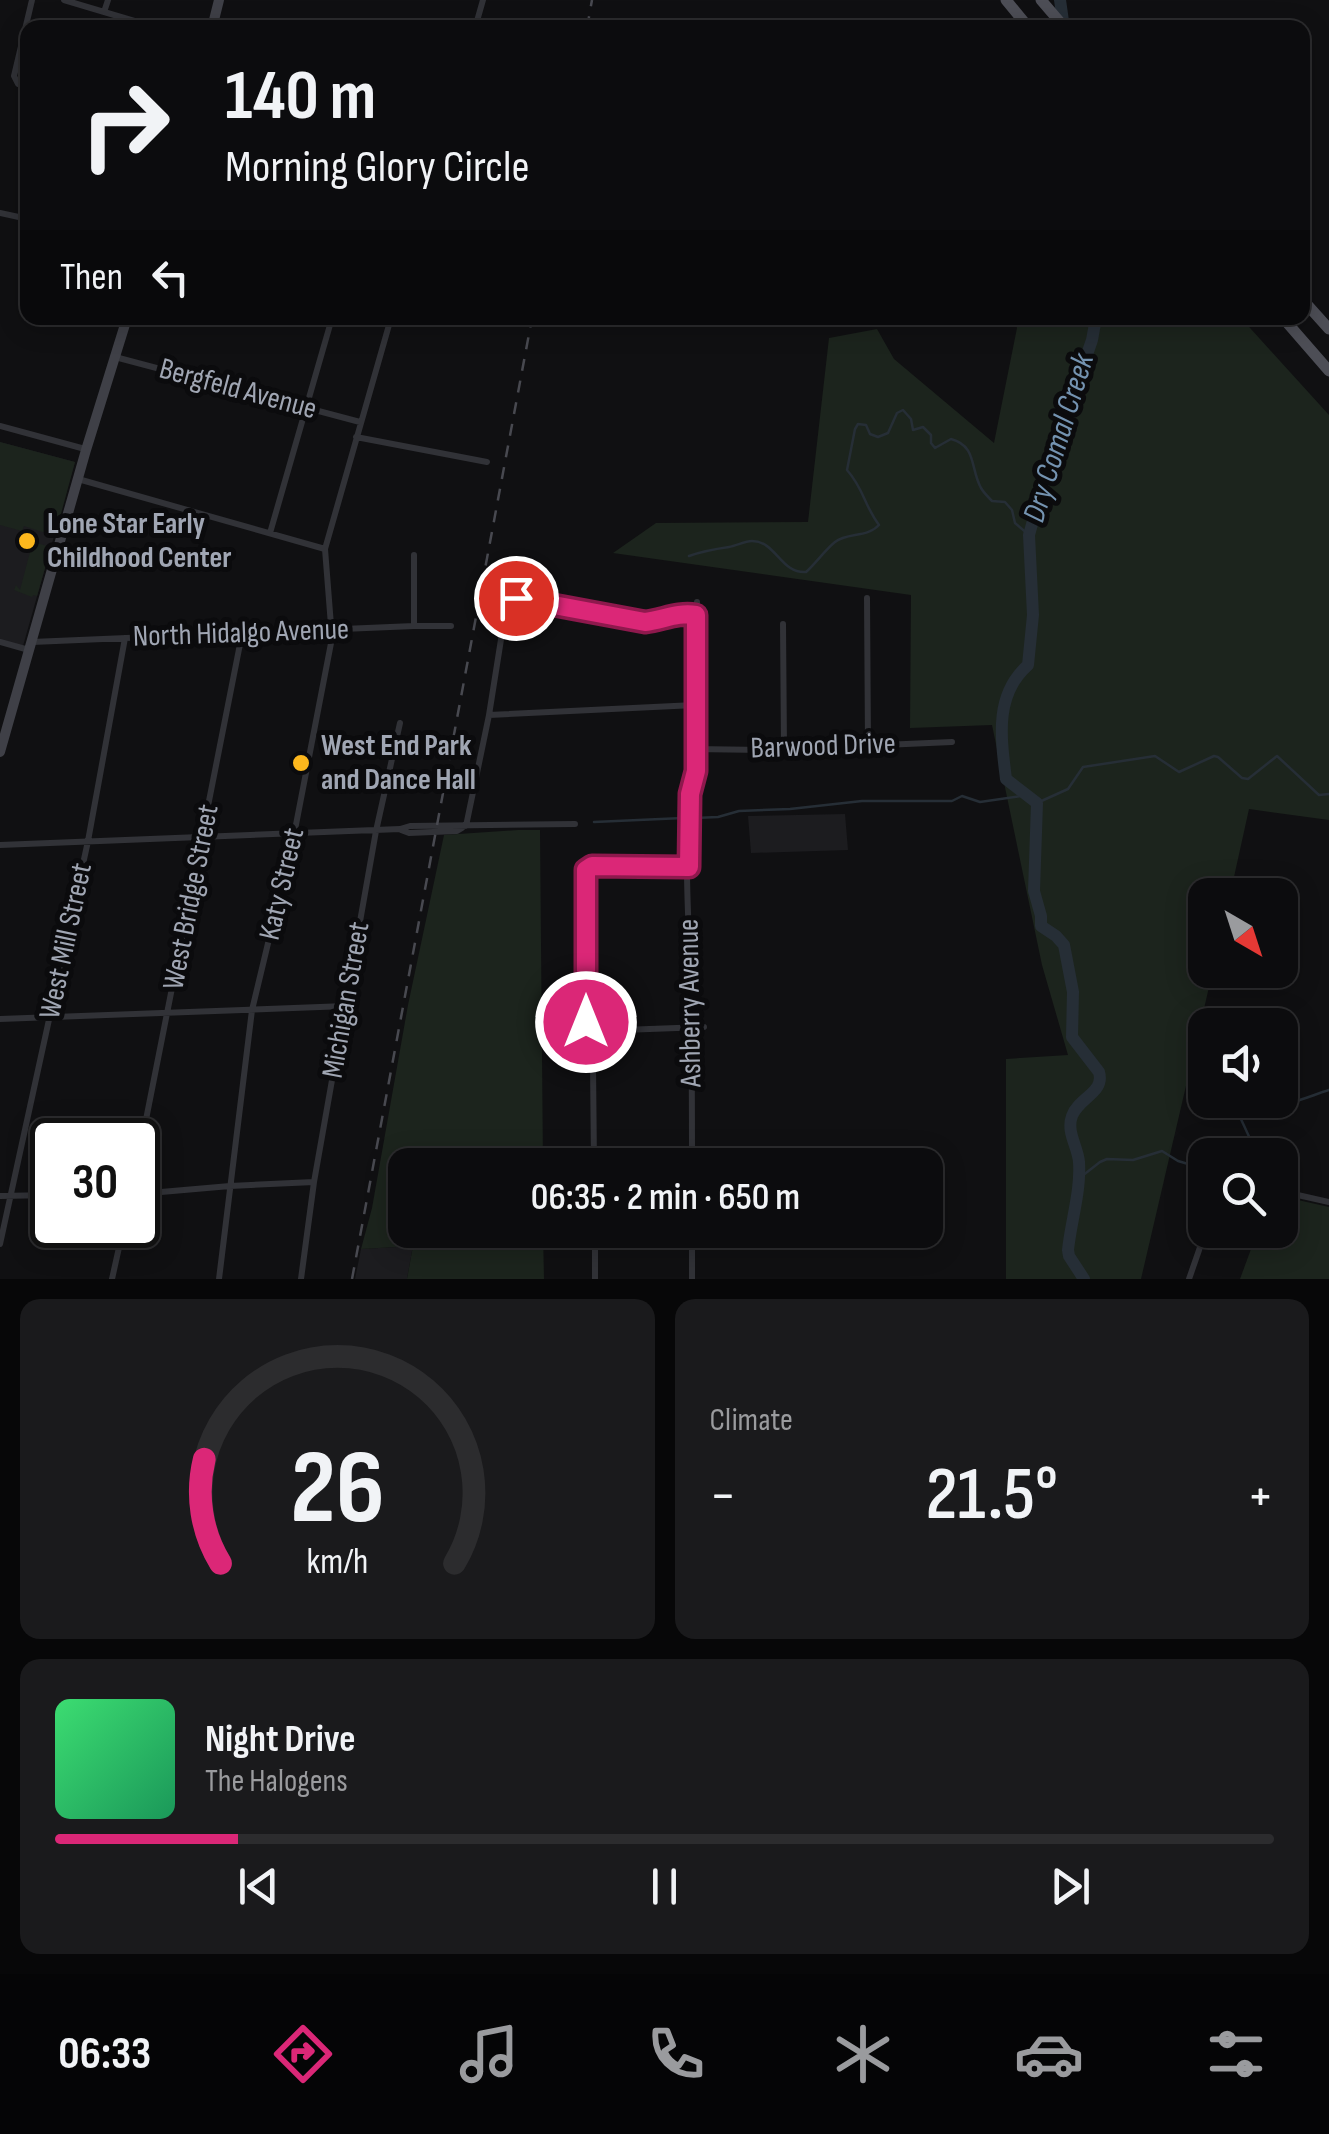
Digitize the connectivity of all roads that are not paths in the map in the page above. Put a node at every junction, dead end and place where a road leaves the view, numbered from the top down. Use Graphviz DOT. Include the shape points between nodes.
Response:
graph roads {
  1 [pos="64,0"];
  2 [pos="108,0"];
  3 [pos="1006,0"];
  4 [pos="1041,0"];
  5 [pos="104,12"];
  6 [pos="131,20"];
  7 [pos="1022,20"];
  8 [pos="1058,20"];
  9 [pos="20,51"];
  10 [pos="20,84"];
  11 [pos="1310,308"];
  12 [pos="125,325"];
  13 [pos="330,325"];
  14 [pos="389,325"];
  15 [pos="1290,325"];
  16 [pos="1329,329"];
  17 [pos="115,357"];
  18 [pos="1329,371"];
  19 [pos="306,406"];
  20 [pos="360,422"];
  21 [pos="0,426"];
  22 [pos="356,437"];
  23 [pos="86,450"];
  24 [pos="487,462"];
  25 [pos="78,479"];
  26 [pos="270,533"];
  27 [pos="325,549"];
  28 [pos="414,554"];
  29 [pos="867,598"];
  30 [pos="697,602"];
  31 [pos="696,615"];
  32 [pos="783,624"];
  33 [pos="414,626"];
  34 [pos="451,626"];
  35 [pos="332,630"];
  36 [pos="242,634"];
  37 [pos="126,638"];
  38 [pos="0,642"];
  39 [pos="31,646"];
  40 [pos="695,705"];
  41 [pos="489,715"];
  42 [pos="400,724"];
  43 [pos="952,742"];
  44 [pos="868,745"];
  45 [pos="694,749"];
  46 [pos="784,750"];
  47 [pos="0,752"];
  48 [pos="574,824"];
  49 [pos="466,826"];
  50 [pos="376,831"];
  51 [pos="294,835"];
  52 [pos="203,837"];
  53 [pos="88,841"];
  54 [pos="0,845"];
  55 [pos="689,867"];
  56 [pos="346,1006"];
  57 [pos="252,1010"];
  58 [pos="168,1012"];
  59 [pos="51,1016"];
  60 [pos="0,1019"];
  61 [pos="692,1026"];
  62 [pos="704,1027"];
  63 [pos="593,1064"];
  64 [pos="147,1118"];
  65 [pos="594,1148"];
  66 [pos="692,1148"];
  67 [pos="314,1182"];
  68 [pos="230,1186"];
  69 [pos="160,1192"];
  70 [pos="11,1195"];
  71 [pos="30,1195"];
  72 [pos="1298,1195"];
  73 [pos="0,1196"];
  74 [pos="1329,1202"];
  75 [pos="0,1244"];
  76 [pos="119,1248"];
  77 [pos="594,1248"];
  78 [pos="692,1248"];
  79 [pos="1200,1248"];
  80 [pos="112,1279"];
  81 [pos="219,1279"];
  82 [pos="301,1279"];
  83 [pos="595,1279"];
  84 [pos="692,1279"];
  85 [pos="1189,1279"];
  1 -- 5 [label="street"];
  2 -- 5 [label="street"];
  3 -- 7 [label="main road"];
  4 -- 8 [label="main road"];
  5 -- 6 [label="street"];
  9 -- 10 [label="street" via="14,76"];
  11 -- 16 [label="main road"];
  12 -- 17 [label="street"];
  13 -- 19 [label="street"];
  14 -- 20 [label="street, Katy Street"];
  15 -- 18 [label="main road"];
  17 -- 19 [label="street, Bergfeld Avenue"];
  17 -- 23 [label="street"];
  19 -- 20 [label="street, Bergfeld Avenue"];
  19 -- 26 [label="street"];
  20 -- 22 [label="street, Katy Street"];
  21 -- 23 [label="street"];
  22 -- 24 [label="street"];
  22 -- 27 [label="street, Katy Street"];
  23 -- 25 [label="street"];
  25 -- 26 [label="street"];
  25 -- 39 [label="street"];
  26 -- 27 [label="street"];
  27 -- 35 [label="street, Katy Street"];
  28 -- 33 [label="street"];
  29 -- 44 [label="street"];
  30 -- 31 [label="street, Ashberry Avenue"];
  31 -- 40 [label="street, Ashberry Avenue"];
  31 -- 41 [label="street" via="645,622 513,600 506,608"];
  32 -- 46 [label="street"];
  33 -- 34 [label="street, North Hidalgo Avenue"];
  33 -- 35 [label="street, North Hidalgo Avenue"];
  35 -- 36 [label="street, North Hidalgo Avenue"];
  35 -- 51 [label="street, Katy Street"];
  36 -- 37 [label="street, North Hidalgo Avenue"];
  36 -- 52 [label="street, West Bridge Street"];
  37 -- 39 [label="street, North Hidalgo Avenue"];
  37 -- 53 [label="street, West Mill Street"];
  38 -- 39 [label="street, North Hidalgo Avenue"];
  39 -- 47 [label="street"];
  40 -- 41 [label="street"];
  40 -- 45 [label="street, Ashberry Avenue"];
  41 -- 49 [label="street"];
  42 -- 50 [label="street, Michigan Street"];
  43 -- 44 [label="street, Barwood Drive"];
  44 -- 46 [label="street, Barwood Drive"];
  45 -- 46 [label="street, Barwood Drive"];
  45 -- 55 [label="street, Ashberry Avenue"];
  48 -- 49 [label="street"];
  49 -- 50 [label="street"];
  50 -- 51 [label="street"];
  50 -- 56 [label="street, Michigan Street"];
  51 -- 52 [label="street"];
  51 -- 57 [label="street, Katy Street"];
  52 -- 53 [label="street"];
  52 -- 58 [label="street, West Bridge Street"];
  53 -- 54 [label="street"];
  53 -- 59 [label="street, West Mill Street"];
  55 -- 61 [label="street, Ashberry Avenue"];
  55 -- 61 [label="street" via="586,870 586,1022 594,1031"];
  56 -- 57 [label="street"];
  56 -- 67 [label="street, Michigan Street"];
  57 -- 58 [label="street"];
  57 -- 68 [label="street, Katy Street"];
  58 -- 59 [label="street"];
  58 -- 64 [label="street, West Bridge Street"];
  59 -- 60 [label="street"];
  59 -- 70 [label="street, West Mill Street"];
  61 -- 62 [label="street"];
  61 -- 66 [label="street, Ashberry Avenue"];
  63 -- 65 [label="street"];
  67 -- 68 [label="street"];
  67 -- 82 [label="street, Michigan Street"];
  68 -- 69 [label="street"];
  68 -- 81 [label="street, Katy Street"];
  70 -- 71 [label="street"];
  70 -- 73 [label="street"];
  70 -- 75 [label="street, West Mill Street"];
  72 -- 74 [label="street"];
  76 -- 80 [label="street"];
  77 -- 83 [label="street"];
  78 -- 84 [label="street"];
  79 -- 85 [label="street"];
}
